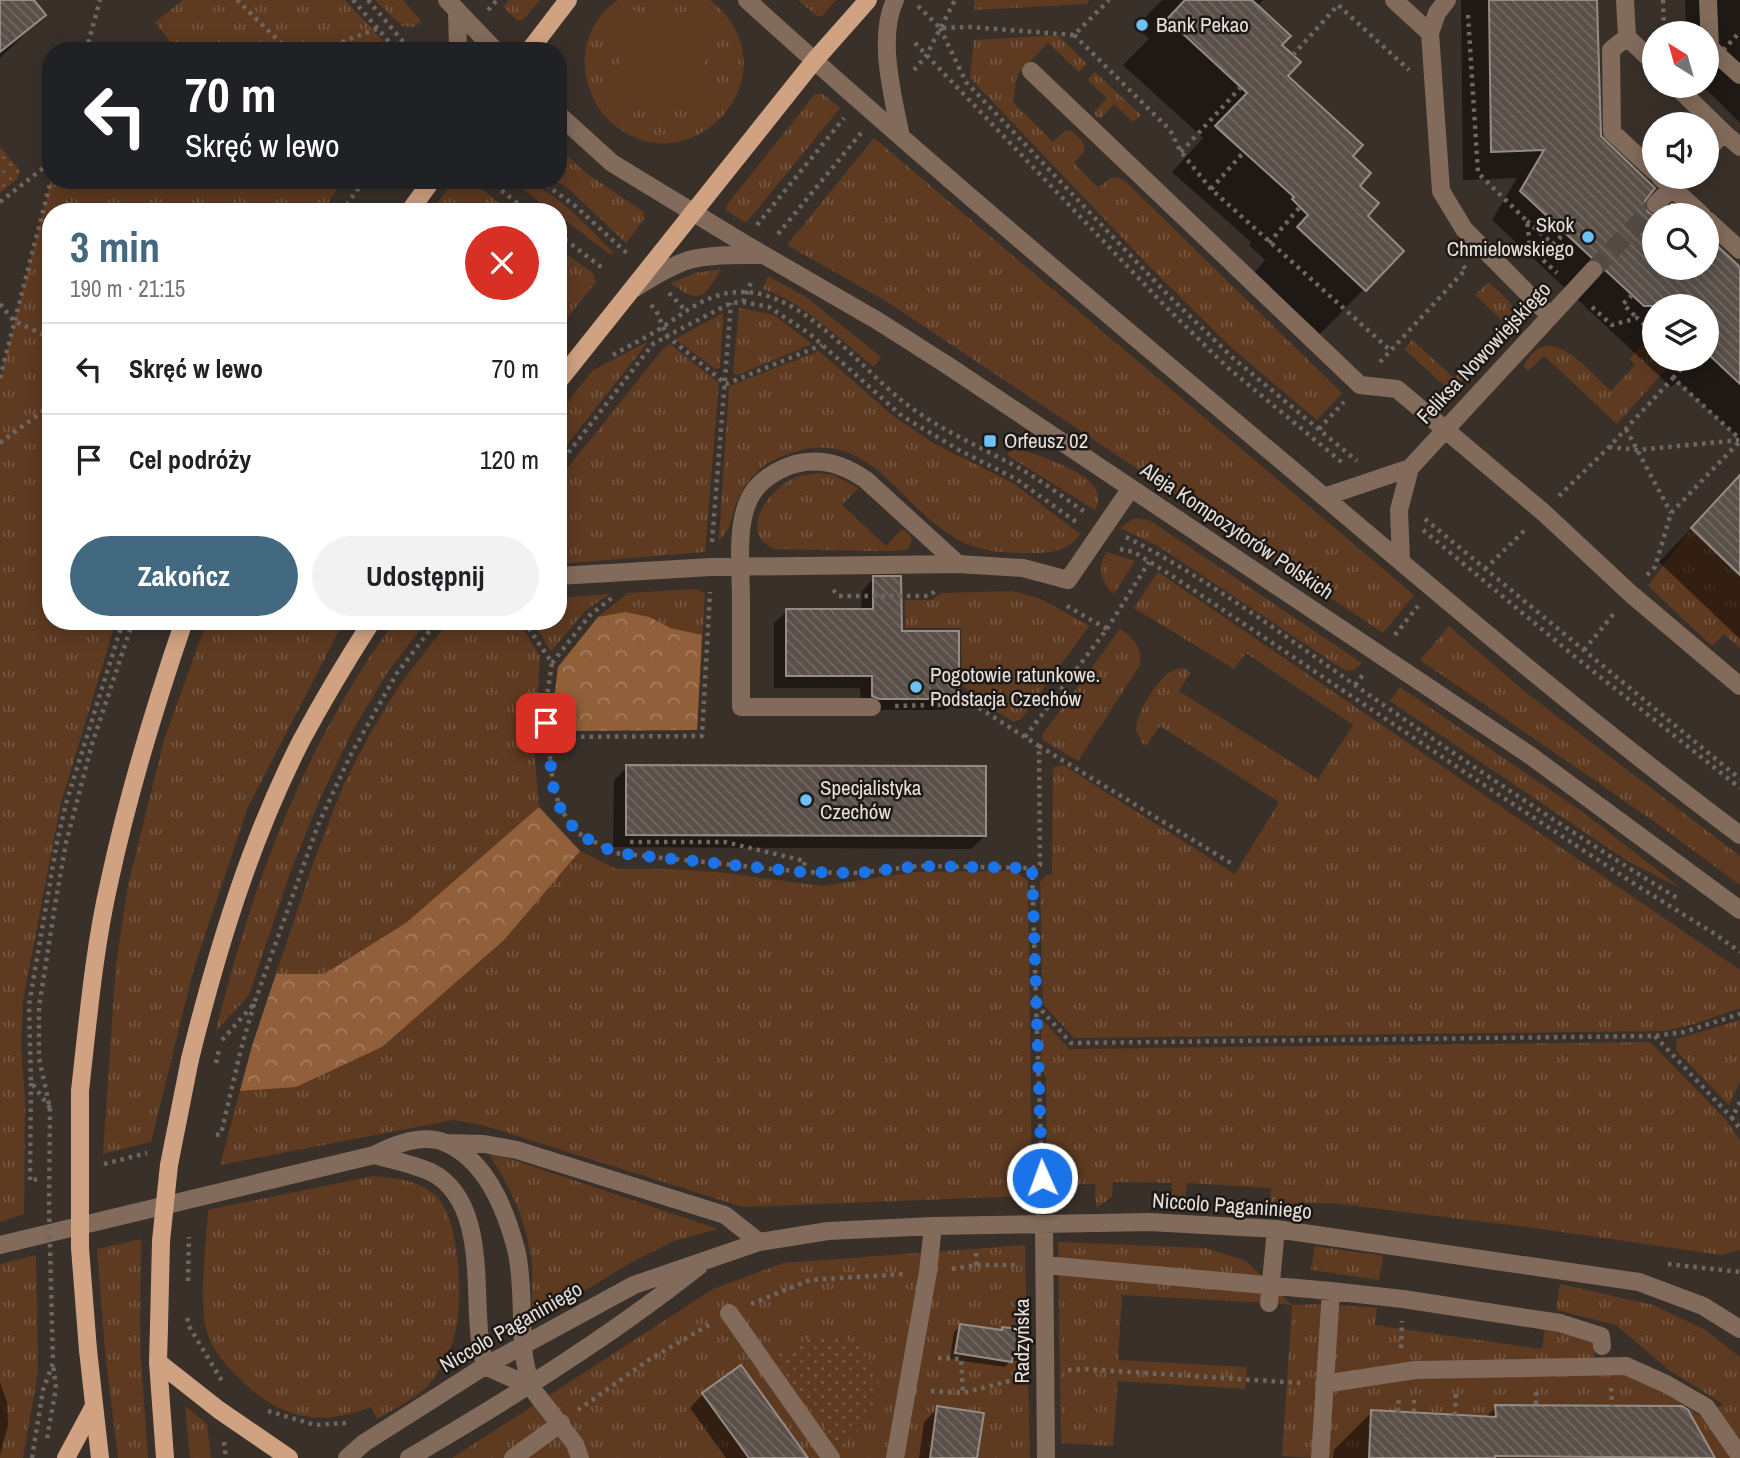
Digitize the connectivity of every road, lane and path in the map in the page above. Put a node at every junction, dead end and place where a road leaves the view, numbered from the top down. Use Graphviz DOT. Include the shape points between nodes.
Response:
graph roads {
  1 [pos="100,0"];
  2 [pos="237,0"];
  3 [pos="353,0"];
  4 [pos="368,0"];
  5 [pos="568,0"];
  6 [pos="747,0"];
  7 [pos="868,0"];
  8 [pos="895,0"];
  9 [pos="912,0"];
  10 [pos="955,0"];
  11 [pos="1109,0"];
  12 [pos="1333,0"];
  13 [pos="1394,0"];
  14 [pos="1447,0"];
  15 [pos="1625,0"];
  16 [pos="1663,0"];
  17 [pos="1708,0"];
  18 [pos="452,5"];
  19 [pos="1338,5"];
  20 [pos="1468,13"];
  21 [pos="1664,21"];
  22 [pos="380,28"];
  23 [pos="940,28"];
  24 [pos="1430,33"];
  25 [pos="1738,34"];
  26 [pos="1074,35"];
  27 [pos="1627,37"];
  28 [pos="88,42"];
  29 [pos="280,42"];
  30 [pos="342,42"];
  31 [pos="390,42"];
  32 [pos="403,42"];
  33 [pos="457,42"];
  34 [pos="487,42"];
  35 [pos="536,42"];
  36 [pos="915,43"];
  37 [pos="1642,51"];
  38 [pos="1293,55"];
  39 [pos="1719,55"];
  40 [pos="926,56"];
  41 [pos="814,61"];
  42 [pos="1031,71"];
  43 [pos="911,73"];
  44 [pos="1740,75"];
  45 [pos="1415,76"];
  46 [pos="1240,88"];
  47 [pos="1688,98"];
  48 [pos="846,114"];
  49 [pos="567,122"];
  50 [pos="864,130"];
  51 [pos="1724,133"];
  52 [pos="901,137"];
  53 [pos="1719,138"];
  54 [pos="1740,147"];
  55 [pos="1181,152"];
  56 [pos="1243,153"];
  57 [pos="1642,160"];
  58 [pos="42,169"];
  59 [pos="500,189"];
  60 [pos="552,189"];
  61 [pos="1211,189"];
  62 [pos="1679,189"];
  63 [pos="0,202"];
  64 [pos="517,203"];
  65 [pos="1691,203"];
  66 [pos="1300,207"];
  67 [pos="42,214"];
  68 [pos="694,214"];
  69 [pos="1527,221"];
  70 [pos="1719,231"];
  71 [pos="1564,234"];
  72 [pos="774,239"];
  73 [pos="567,241"];
  74 [pos="1269,243"];
  75 [pos="745,244"];
  76 [pos="624,250"];
  77 [pos="1740,250"];
  78 [pos="765,255"];
  79 [pos="1460,263"];
  80 [pos="605,270"];
  81 [pos="1593,270"];
  82 [pos="756,273"];
  83 [pos="1557,273"];
  84 [pos="664,288"];
  85 [pos="632,290"];
  86 [pos="746,292"];
  87 [pos="1632,296"];
  88 [pos="646,302"];
  89 [pos="743,302"];
  90 [pos="731,303"];
  91 [pos="1588,303"];
  92 [pos="0,304"];
  93 [pos="685,310"];
  94 [pos="1549,316"];
  95 [pos="1637,318"];
  96 [pos="14,321"];
  97 [pos="1642,322"];
  98 [pos="664,326"];
  99 [pos="42,334"];
  100 [pos="667,336"];
  101 [pos="822,345"];
  102 [pos="1390,351"];
  103 [pos="607,358"];
  104 [pos="567,371"];
  105 [pos="1678,371"];
  106 [pos="1673,378"];
  107 [pos="0,379"];
  108 [pos="726,384"];
  109 [pos="1360,385"];
  110 [pos="42,412"];
  111 [pos="1319,429"];
  112 [pos="1444,429"];
  113 [pos="1626,429"];
  114 [pos="1740,440"];
  115 [pos="0,443"];
  116 [pos="1609,447"];
  117 [pos="1638,450"];
  118 [pos="567,454"];
  119 [pos="1410,468"];
  120 [pos="1372,481"];
  121 [pos="1131,488"];
  122 [pos="1324,496"];
  123 [pos="1400,504"];
  124 [pos="1543,512"];
  125 [pos="1671,513"];
  126 [pos="1102,532"];
  127 [pos="1456,559"];
  128 [pos="1401,561"];
  129 [pos="1149,562"];
  130 [pos="958,564"];
  131 [pos="741,566"];
  132 [pos="711,567"];
  133 [pos="1485,569"];
  134 [pos="567,575"];
  135 [pos="828,584"];
  136 [pos="940,587"];
  137 [pos="1433,587"];
  138 [pos="1631,594"];
  139 [pos="615,595"];
  140 [pos="1061,602"];
  141 [pos="1107,629"];
  142 [pos="120,630"];
  143 [pos="130,630"];
  144 [pos="181,630"];
  145 [pos="366,630"];
  146 [pos="430,630"];
  147 [pos="530,630"];
  148 [pos="1584,650"];
  149 [pos="1380,653"];
  150 [pos="552,663"];
  151 [pos="1355,685"];
  152 [pos="1740,686"];
  153 [pos="879,707"];
  154 [pos="547,737"];
  155 [pos="1025,737"];
  156 [pos="1039,746"];
  157 [pos="1740,779"];
  158 [pos="1740,788"];
  159 [pos="1740,835"];
  160 [pos="630,842"];
  161 [pos="1234,865"];
  162 [pos="1032,868"];
  163 [pos="803,872"];
  164 [pos="1682,901"];
  165 [pos="1740,910"];
  166 [pos="1740,952"];
  167 [pos="254,1004"];
  168 [pos="1036,1004"];
  169 [pos="1740,1014"];
  170 [pos="1654,1036"];
  171 [pos="216,1064"];
  172 [pos="31,1082"];
  173 [pos="1740,1102"];
  174 [pos="50,1108"];
  175 [pos="1732,1118"];
  176 [pos="1740,1129"];
  177 [pos="216,1135"];
  178 [pos="446,1143"];
  179 [pos="150,1153"];
  180 [pos="374,1155"];
  181 [pos="100,1165"];
  182 [pos="1042,1178"];
  183 [pos="37,1179"];
  184 [pos="189,1225"];
  185 [pos="1044,1225"];
  186 [pos="933,1226"];
  187 [pos="1276,1229"];
  188 [pos="759,1242"];
  189 [pos="0,1245"];
  190 [pos="710,1258"];
  191 [pos="1045,1265"];
  192 [pos="928,1272"];
  193 [pos="1270,1285"];
  194 [pos="1331,1291"];
  195 [pos="187,1292"];
  196 [pos="1269,1303"];
  197 [pos="187,1305"];
  198 [pos="729,1313"];
  199 [pos="187,1318"];
  200 [pos="1740,1328"];
  201 [pos="523,1346"];
  202 [pos="1602,1346"];
  203 [pos="913,1357"];
  204 [pos="158,1362"];
  205 [pos="53,1363"];
  206 [pos="485,1366"];
  207 [pos="1045,1372"];
  208 [pos="222,1378"];
  209 [pos="229,1384"];
  210 [pos="1324,1384"];
  211 [pos="530,1386"];
  212 [pos="907,1389"];
  213 [pos="963,1393"];
  214 [pos="1414,1395"];
  215 [pos="94,1406"];
  216 [pos="266,1410"];
  217 [pos="1414,1412"];
  218 [pos="354,1421"];
  219 [pos="561,1423"];
  220 [pos="47,1443"];
  221 [pos="1740,1456"];
  222 [pos="32,1458"];
  223 [pos="66,1458"];
  224 [pos="100,1458"];
  225 [pos="165,1458"];
  226 [pos="289,1458"];
  227 [pos="347,1458"];
  228 [pos="409,1458"];
  229 [pos="513,1458"];
  230 [pos="580,1458"];
  231 [pos="831,1458"];
  232 [pos="895,1458"];
  233 [pos="1046,1458"];
  234 [pos="1320,1458"];
  1 -- 28 [label="path"];
  2 -- 29 [label="path"];
  3 -- 22 [label="path"];
  4 -- 32 [label="path"];
  5 -- 35 [label="main road"];
  6 -- 41 [label="street"];
  7 -- 41 [label="main road"];
  8 -- 52 [label="street" via="887,36"];
  9 -- 23 [label="path"];
  10 -- 23 [label="path"];
  11 -- 26 [label="path"];
  12 -- 19 [label="path"];
  13 -- 24 [label="street"];
  14 -- 24 [label="street"];
  15 -- 27 [label="street"];
  16 -- 21 [label="path"];
  17 -- 44 [label="street" via="1710,48"];
  18 -- 33 [label="street"];
  18 -- 34 [label="street"];
  19 -- 38 [label="path"];
  19 -- 45 [label="path"];
  20 -- 69 [label="path" via="1478,173"];
  22 -- 30 [label="path"];
  22 -- 31 [label="path"];
  23 -- 26 [label="path"];
  23 -- 40 [label="path"];
  23 -- 111 [label="path" via="966,82 1167,294 1233,358"];
  24 -- 94 [label="street" via="1441,191 1464,229"];
  25 -- 39 [label="path, bridge"];
  26 -- 55 [label="path" via="1170,130"];
  27 -- 37 [label="street"];
  27 -- 57 [label="street" via="1611,50 1612,132"];
  36 -- 40 [label="path"];
  40 -- 43 [label="path"];
  40 -- 120 [label="path" via="1227,367"];
  41 -- 52 [label="street"];
  41 -- 68 [label="main road"];
  42 -- 109 [label="street"];
  46 -- 55 [label="path"];
  47 -- 51 [label="street"];
  48 -- 75 [label="path"];
  49 -- 68 [label="street, Aleja Kompozytorów Polskich" via="612,163"];
  50 -- 72 [label="path"];
  51 -- 53 [label="street"];
  51 -- 54 [label="street"];
  52 -- 122 [label="street"];
  55 -- 61 [label="path"];
  56 -- 61 [label="path"];
  58 -- 63 [label="path"];
  59 -- 64 [label="path"];
  60 -- 76 [label="path"];
  61 -- 74 [label="path"];
  62 -- 65 [label="street"];
  66 -- 74 [label="path"];
  67 -- 96 [label="path"];
  68 -- 75 [label="street, Aleja Kompozytorów Polskich"];
  68 -- 85 [label="main road"];
  69 -- 71 [label="path" via="1553,244"];
  69 -- 83 [label="path" via="1531,248"];
  70 -- 77 [label="street"];
  73 -- 80 [label="path"];
  74 -- 102 [label="path"];
  75 -- 78 [label="street, Aleja Kompozytorów Polskich"];
  78 -- 85 [label="street" via="689,260"];
  78 -- 121 [label="street, Aleja Kompozytorów Polskich" via="935,357"];
  79 -- 102 [label="path" via="1466,269"];
  81 -- 94 [label="street, Feliksa Nowowiejskiego"];
  82 -- 86 [label="path"];
  84 -- 93 [label="path"];
  85 -- 104 [label="main road"];
  86 -- 89 [label="path"];
  86 -- 93 [label="path" via="715,295"];
  86 -- 126 [label="path" via="777,299 800,312 900,400 942,428 1023,470"];
  87 -- 95 [label="path" via="1623,304"];
  88 -- 98 [label="path"];
  89 -- 90 [label="path"];
  89 -- 101 [label="path" via="769,307"];
  90 -- 100 [label="path"];
  90 -- 108 [label="path"];
  91 -- 95 [label="path" via="1612,325"];
  92 -- 96 [label="path"];
  93 -- 98 [label="path"];
  94 -- 112 [label="street, Feliksa Nowowiejskiego"];
  95 -- 97 [label="path"];
  96 -- 99 [label="path"];
  96 -- 107 [label="path"];
  98 -- 100 [label="path"];
  98 -- 103 [label="path"];
  100 -- 108 [label="path"];
  100 -- 118 [label="path" via="653,344"];
  101 -- 108 [label="path"];
  101 -- 126 [label="path" via="902,416 1016,478"];
  102 -- 109 [label="path"];
  105 -- 106 [label="path"];
  106 -- 113 [label="path"];
  106 -- 114 [label="path"];
  108 -- 132 [label="path"];
  109 -- 111 [label="path"];
  109 -- 112 [label="street" via="1397,389"];
  110 -- 115 [label="path"];
  111 -- 120 [label="path"];
  112 -- 119 [label="street, Feliksa Nowowiejskiego"];
  112 -- 124 [label="street"];
  113 -- 116 [label="path"];
  113 -- 117 [label="path"];
  114 -- 117 [label="path"];
  114 -- 125 [label="path"];
  116 -- 117 [label="path"];
  116 -- 124 [label="path"];
  117 -- 125 [label="path"];
  119 -- 120 [label="street, Feliksa Nowowiejskiego"];
  119 -- 123 [label="street, Feliksa Nowowiejskiego"];
  120 -- 122 [label="street, Feliksa Nowowiejskiego"];
  121 -- 126 [label="street"];
  121 -- 149 [label="street, Aleja Kompozytorów Polskich"];
  122 -- 128 [label="street"];
  123 -- 127 [label="path"];
  123 -- 128 [label="street, Feliksa Nowowiejskiego"];
  123 -- 133 [label="path"];
  124 -- 133 [label="path"];
  124 -- 138 [label="street"];
  125 -- 138 [label="path" via="1655,567"];
  126 -- 129 [label="path" via="1116,548"];
  126 -- 130 [label="street" via="1068,580 1023,568"];
  126 -- 151 [label="path" via="1150,548"];
  127 -- 137 [label="path"];
  127 -- 158 [label="path"];
  128 -- 137 [label="street"];
  129 -- 141 [label="path"];
  129 -- 166 [label="path"];
  130 -- 131 [label="street"];
  130 -- 131 [label="street" via="853,471 836,463 816,462 781,469 751,495 741,531"];
  131 -- 132 [label="street"];
  131 -- 153 [label="street" via="741,707"];
  132 -- 134 [label="street"];
  132 -- 154 [label="path" via="702,736"];
  133 -- 148 [label="path"];
  135 -- 136 [label="path" via="839,596 929,596"];
  137 -- 149 [label="path"];
  137 -- 159 [label="street" via="1581,713"];
  138 -- 148 [label="path"];
  138 -- 152 [label="street"];
  139 -- 150 [label="path" via="590,615"];
  140 -- 141 [label="path"];
  141 -- 155 [label="path"];
  142 -- 172 [label="path" via="57,842 29,1005"];
  143 -- 174 [label="path" via="82,778 55,899 39,1007 39,1058"];
  144 -- 215 [label="main road, bridge" via="109,881 80,1091 80,1248"];
  145 -- 204 [label="main road, bridge" via="300,742 234,901 215,964 169,1165 160,1241"];
  146 -- 167 [label="path" via="397,673 350,756 318,825"];
  147 -- 150 [label="path"];
  148 -- 157 [label="path"];
  149 -- 151 [label="path"];
  149 -- 165 [label="street, Aleja Kompozytorów Polskich" via="1586,795"];
  150 -- 154 [label="path" via="545,709"];
  151 -- 164 [label="path"];
  153 -- 155 [label="path" via="973,705"];
  154 -- 163 [label="path" via="553,786 561,810 578,834 615,853"];
  155 -- 156 [label="path"];
  156 -- 161 [label="path"];
  156 -- 162 [label="path" via="1040,865"];
  160 -- 163 [label="path" via="725,842 805,861"];
  162 -- 163 [label="path" via="918,866 858,873"];
  162 -- 168 [label="path"];
  167 -- 171 [label="path, bridge" via="223,1037"];
  167 -- 177 [label="path" via="222,1134"];
  168 -- 170 [label="path" via="1071,1043"];
  168 -- 182 [label="path"];
  169 -- 170 [label="path" via="1684,1032"];
  170 -- 175 [label="path"];
  172 -- 174 [label="path"];
  172 -- 183 [label="path" via="30,1181"];
  173 -- 175 [label="path"];
  174 -- 205 [label="path, bridge"];
  175 -- 176 [label="path"];
  178 -- 180 [label="street" via="418,1140"];
  178 -- 188 [label="street" via="517,1150 712,1211"];
  178 -- 201 [label="street" via="468,1158 500,1202 517,1255"];
  179 -- 181 [label="path"];
  180 -- 189 [label="street"];
  180 -- 206 [label="street" via="432,1173 453,1191 465,1212 475,1250"];
  184 -- 195 [label="path, bridge"];
  185 -- 186 [label="street, Niccolo Paganiniego"];
  185 -- 187 [label="street, Niccolo Paganiniego" via="1149,1222"];
  185 -- 191 [label="street, Radzyńska"];
  186 -- 188 [label="street, Niccolo Paganiniego" via="828,1231"];
  186 -- 192 [label="street"];
  187 -- 193 [label="street"];
  187 -- 200 [label="street, Niccolo Paganiniego" via="1639,1282 1703,1306"];
  188 -- 190 [label="street, Niccolo Paganiniego"];
  190 -- 201 [label="street, Niccolo Paganiniego" via="634,1285"];
  190 -- 211 [label="street, Niccolo Paganiniego"];
  191 -- 192 [label="path" via="976,1265"];
  191 -- 193 [label="street"];
  191 -- 207 [label="street, Radzyńska"];
  192 -- 198 [label="path" via="810,1280"];
  192 -- 203 [label="street"];
  193 -- 194 [label="street"];
  193 -- 196 [label="street"];
  194 -- 202 [label="street" via="1560,1323 1601,1336"];
  194 -- 210 [label="street"];
  197 -- 199 [label="path"];
  198 -- 219 [label="path" via="650,1359"];
  198 -- 231 [label="street"];
  201 -- 206 [label="street, Niccolo Paganiniego"];
  201 -- 211 [label="street"];
  203 -- 212 [label="street"];
  203 -- 213 [label="path" via="961,1359"];
  204 -- 225 [label="main road"];
  204 -- 226 [label="main road"];
  205 -- 220 [label="path" via="56,1388"];
  205 -- 222 [label="path" via="43,1390"];
  206 -- 211 [label="street"];
  206 -- 227 [label="street, Niccolo Paganiniego"];
  207 -- 210 [label="path" via="1084,1369"];
  207 -- 213 [label="path"];
  207 -- 233 [label="street, Radzyńska"];
  208 -- 209 [label="path"];
  210 -- 221 [label="street" via="1415,1370 1626,1366 1706,1408"];
  210 -- 234 [label="street"];
  211 -- 219 [label="street"];
  211 -- 228 [label="street, Niccolo Paganiniego"];
  212 -- 213 [label="path"];
  212 -- 232 [label="street"];
  214 -- 217 [label="path"];
  215 -- 223 [label="main road"];
  215 -- 224 [label="main road"];
  216 -- 218 [label="path" via="315,1425"];
  219 -- 229 [label="street"];
  219 -- 230 [label="street"];
}
